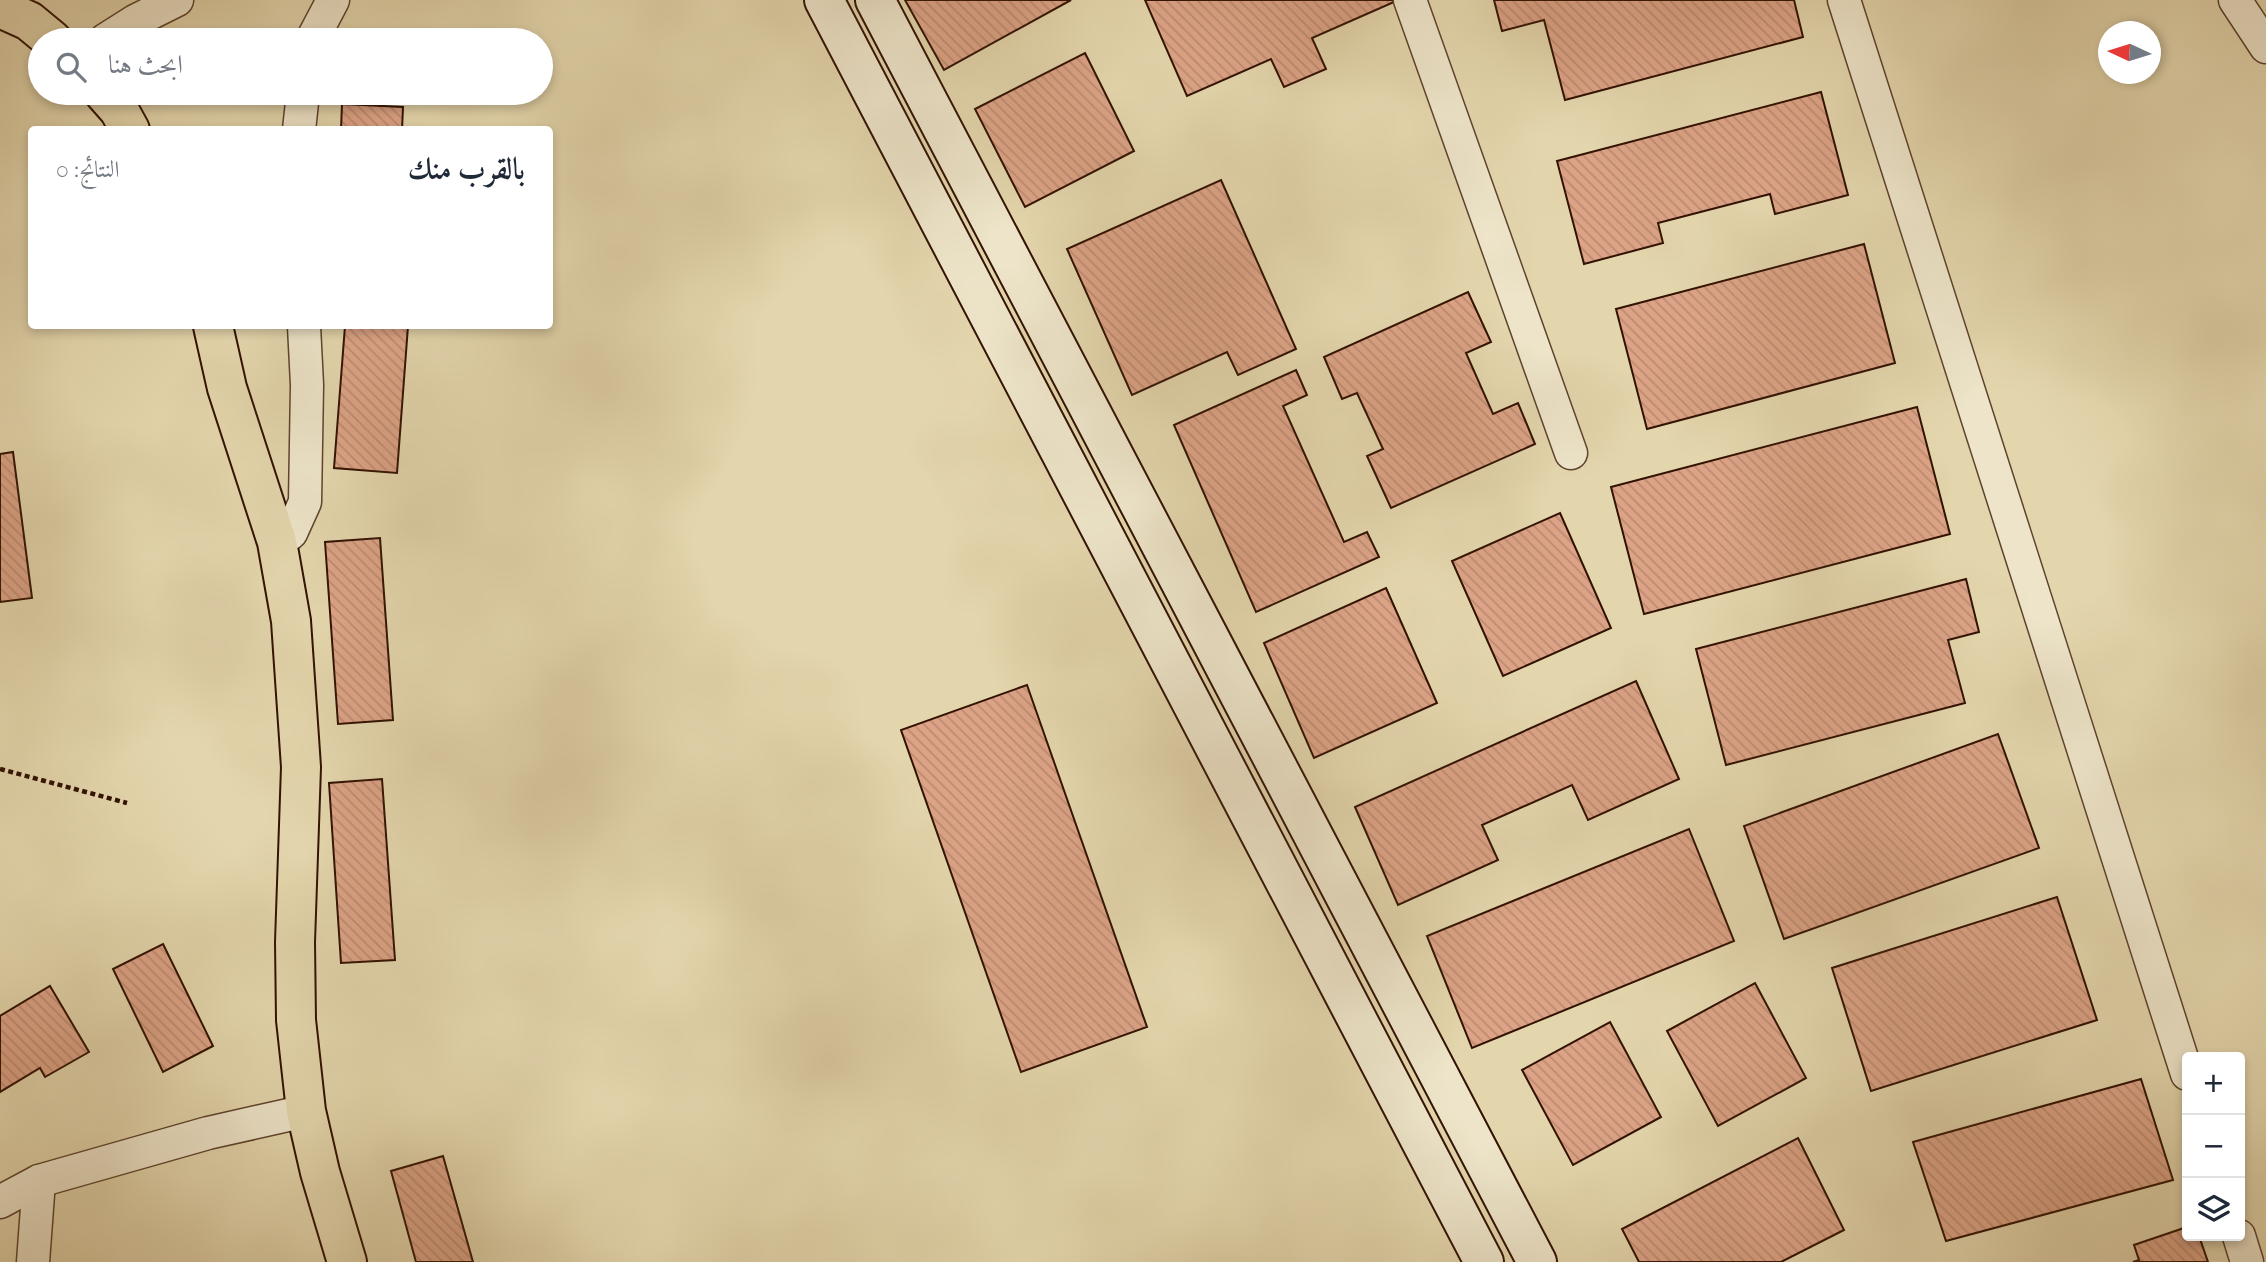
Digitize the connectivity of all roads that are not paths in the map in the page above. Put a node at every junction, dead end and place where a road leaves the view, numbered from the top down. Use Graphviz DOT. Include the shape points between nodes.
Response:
graph roads {
  1 [pos="177,0"];
  2 [pos="333,0"];
  3 [pos="875,0"];
  4 [pos="1410,0"];
  5 [pos="1844,0"];
  6 [pos="2235,0"];
  7 [pos="825,1"];
  8 [pos="0,8"];
  9 [pos="37,28"];
  10 [pos="124,28"];
  11 [pos="318,28"];
  12 [pos="2266,47"];
  13 [pos="114,105"];
  14 [pos="302,105"];
  15 [pos="128,126"];
  16 [pos="299,126"];
  17 [pos="214,329"];
  18 [pos="304,329"];
  19 [pos="1571,453"];
  20 [pos="277,542"];
  21 [pos="2182,1058"];
  22 [pos="306,1111"];
  23 [pos="39,1181"];
  24 [pos="0,1202"];
  25 [pos="2241,1241"];
  26 [pos="33,1262"];
  27 [pos="347,1262"];
  28 [pos="1484,1262"];
  29 [pos="1537,1262"];
  30 [pos="2248,1262"];
  1 -- 10 [label="street"];
  2 -- 11 [label="street"];
  3 -- 29 [label="street"];
  4 -- 19 [label="street"];
  5 -- 21 [label="street"];
  6 -- 12 [label="street"];
  7 -- 28 [label="street"];
  8 -- 9 [label="main road"];
  13 -- 15 [label="main road"];
  14 -- 16 [label="street"];
  17 -- 20 [label="main road" via="227,388"];
  18 -- 20 [label="street" via="305,502 291,533"];
  20 -- 22 [label="main road" via="291,621 301,767 296,1020"];
  22 -- 23 [label="street" via="208,1133"];
  22 -- 27 [label="main road"];
  23 -- 24 [label="street"];
  23 -- 26 [label="street"];
  25 -- 30 [label="street"];
}
